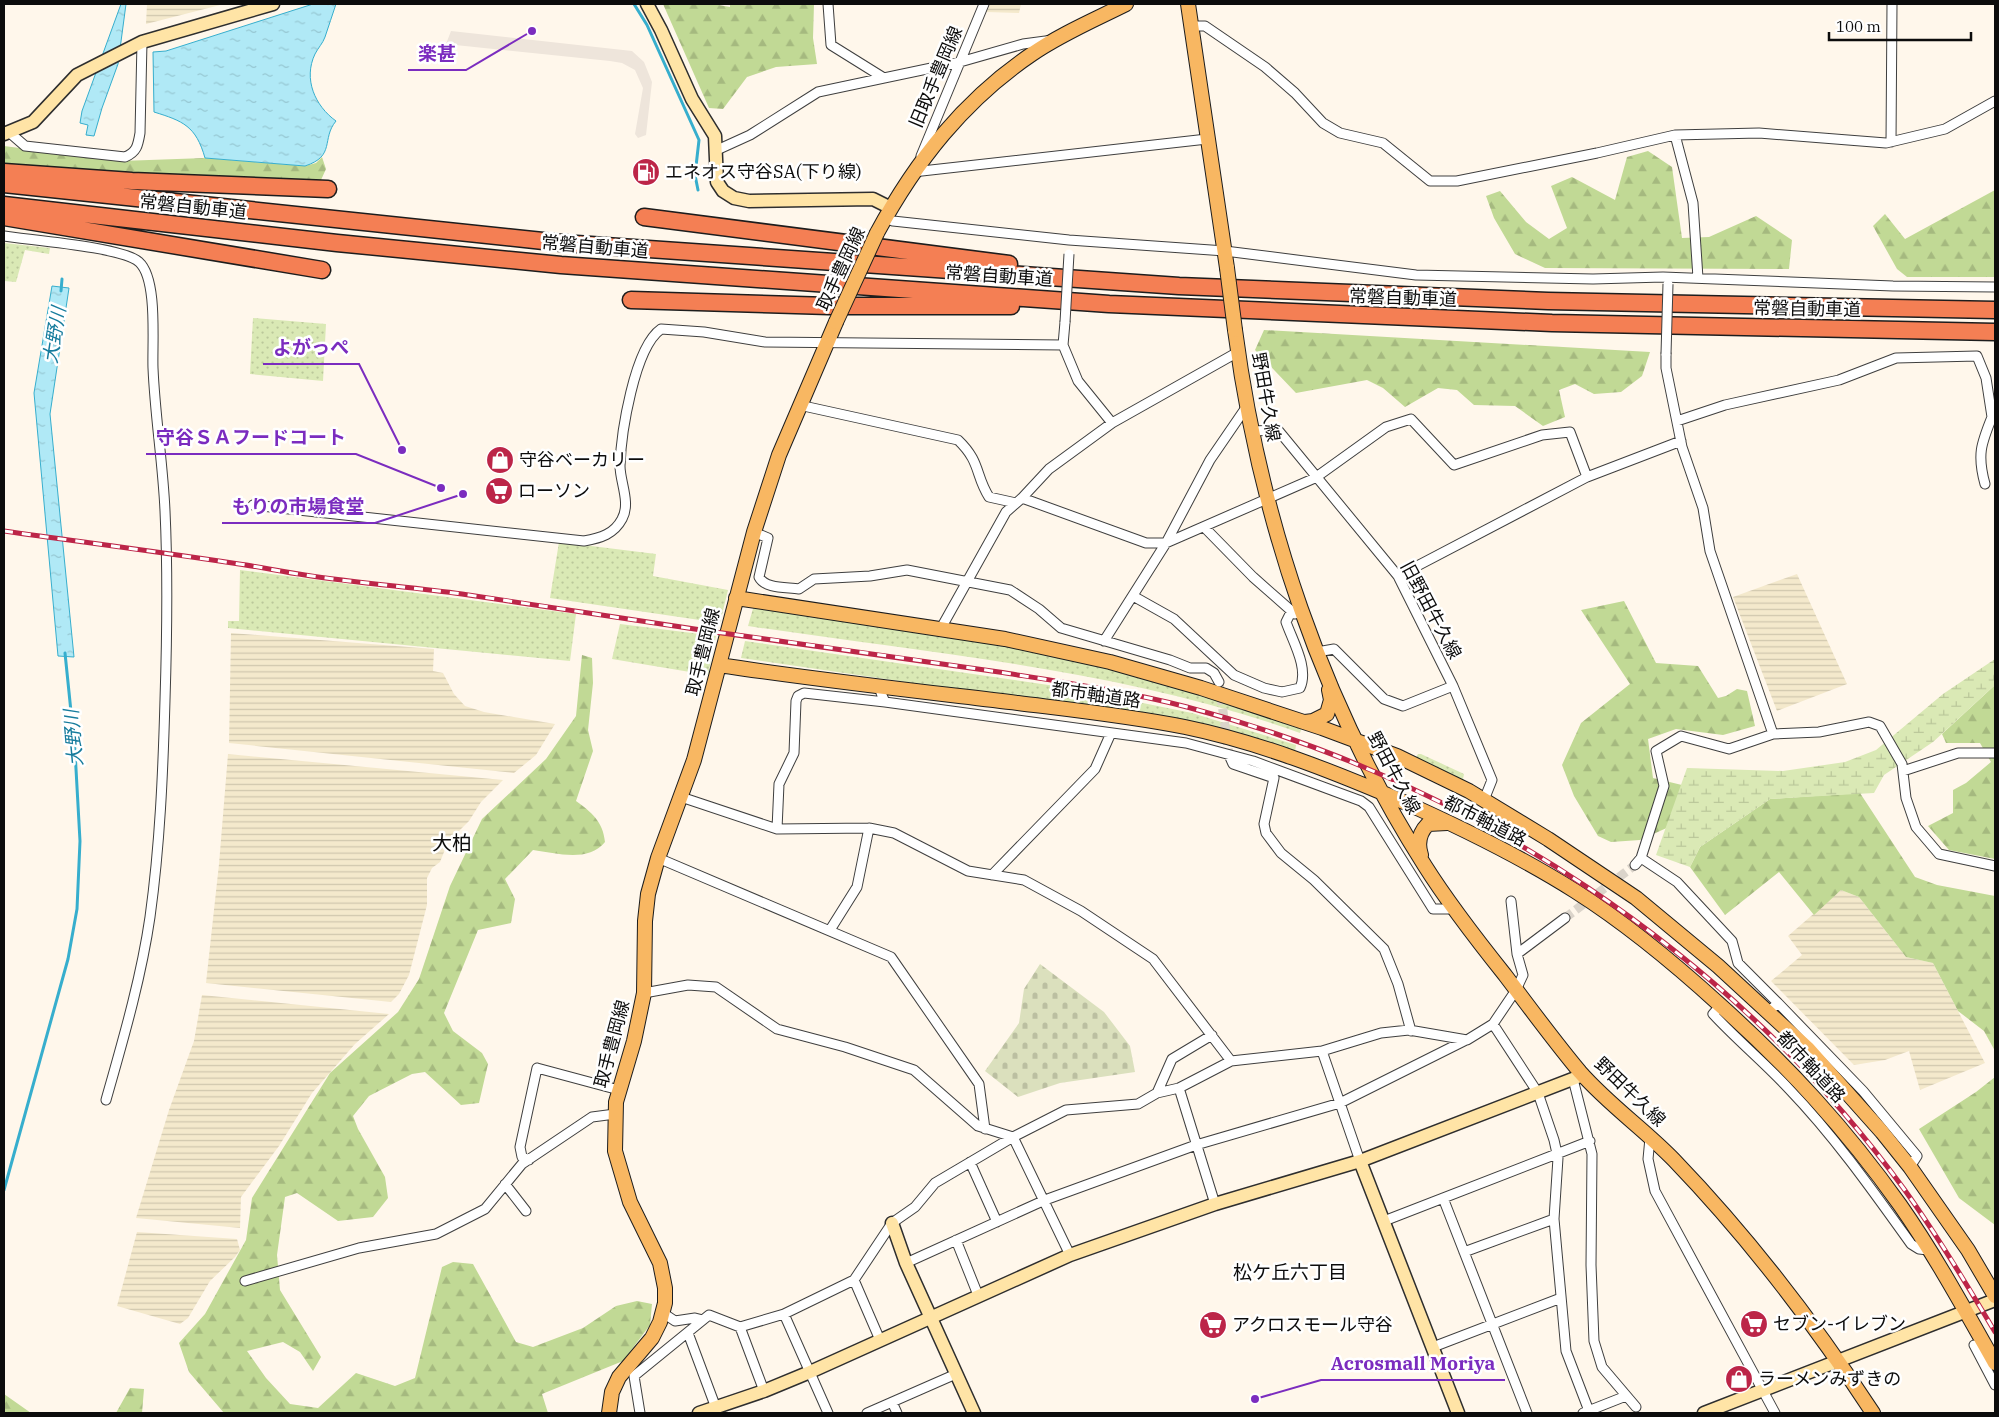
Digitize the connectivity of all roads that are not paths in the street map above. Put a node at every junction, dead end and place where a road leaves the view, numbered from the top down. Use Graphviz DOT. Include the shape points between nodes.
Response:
graph roads {
  1 [pos="274,4"];
  2 [pos="646,4"];
  3 [pos="828,4"];
  4 [pos="984,4"];
  5 [pos="1126,4"];
  6 [pos="1188,4"];
  7 [pos="1892,4"];
  8 [pos="1191,26"];
  9 [pos="1055,40"];
  10 [pos="142,42"];
  11 [pos="960,62"];
  12 [pos="884,78"];
  13 [pos="1995,101"];
  14 [pos="7,134"];
  15 [pos="1675,135"];
  16 [pos="1207,139"];
  17 [pos="1891,142"];
  18 [pos="717,150"];
  19 [pos="916,168"];
  20 [pos="4,172"];
  21 [pos="4,184"];
  22 [pos="328,189"];
  23 [pos="4,206"];
  24 [pos="888,213"];
  25 [pos="4,217"];
  26 [pos="644,217"];
  27 [pos="4,236"];
  28 [pos="1069,240"];
  29 [pos="1225,251"];
  30 [pos="322,270"];
  31 [pos="1698,278"];
  32 [pos="1669,280"];
  33 [pos="1179,286"];
  34 [pos="1995,286"];
  35 [pos="631,300"];
  36 [pos="1109,304"];
  37 [pos="1995,310"];
  38 [pos="1995,332"];
  39 [pos="828,341"];
  40 [pos="1063,345"];
  41 [pos="1238,352"];
  42 [pos="799,405"];
  43 [pos="1247,406"];
  44 [pos="1994,417"];
  45 [pos="1677,421"];
  46 [pos="1112,423"];
  47 [pos="1252,431"];
  48 [pos="1681,441"];
  49 [pos="1587,477"];
  50 [pos="1315,478"];
  51 [pos="1985,484"];
  52 [pos="1267,499"];
  53 [pos="1019,500"];
  54 [pos="253,505"];
  55 [pos="1205,528"];
  56 [pos="754,532"];
  57 [pos="1166,543"];
  58 [pos="1398,576"];
  59 [pos="967,581"];
  60 [pos="1133,596"];
  61 [pos="736,598"];
  62 [pos="1291,612"];
  63 [pos="1304,618"];
  64 [pos="940,630"];
  65 [pos="1104,641"];
  66 [pos="1316,652"];
  67 [pos="719,665"];
  68 [pos="1326,677"];
  69 [pos="1219,682"];
  70 [pos="882,685"];
  71 [pos="1453,686"];
  72 [pos="885,702"];
  73 [pos="1302,722"];
  74 [pos="1111,733"];
  75 [pos="1774,734"];
  76 [pos="1356,741"];
  77 [pos="1995,753"];
  78 [pos="1229,755"];
  79 [pos="1903,771"];
  80 [pos="1382,793"];
  81 [pos="681,797"];
  82 [pos="1484,800"];
  83 [pos="1451,824"];
  84 [pos="869,828"];
  85 [pos="777,829"];
  86 [pos="658,858"];
  87 [pos="1424,865"];
  88 [pos="1995,866"];
  89 [pos="992,875"];
  90 [pos="1511,901"];
  91 [pos="1454,909"];
  92 [pos="1565,918"];
  93 [pos="830,930"];
  94 [pos="1517,954"];
  95 [pos="1516,990"];
  96 [pos="644,993"];
  97 [pos="1773,1008"];
  98 [pos="1493,1024"];
  99 [pos="1411,1030"];
  100 [pos="1212,1035"];
  101 [pos="1467,1040"];
  102 [pos="1322,1051"];
  103 [pos="1230,1061"];
  104 [pos="1578,1077"];
  105 [pos="1179,1088"];
  106 [pos="619,1090"];
  107 [pos="1157,1092"];
  108 [pos="1538,1092"];
  109 [pos="106,1100"];
  110 [pos="1340,1103"];
  111 [pos="615,1114"];
  112 [pos="985,1128"];
  113 [pos="1013,1137"];
  114 [pos="1650,1138"];
  115 [pos="1590,1141"];
  116 [pos="1196,1145"];
  117 [pos="1557,1154"];
  118 [pos="529,1160"];
  119 [pos="1360,1160"];
  120 [pos="970,1162"];
  121 [pos="505,1184"];
  122 [pos="1443,1198"];
  123 [pos="1045,1200"];
  124 [pos="1214,1204"];
  125 [pos="526,1211"];
  126 [pos="1554,1219"];
  127 [pos="1384,1221"];
  128 [pos="997,1222"];
  129 [pos="892,1223"];
  130 [pos="956,1240"];
  131 [pos="1464,1252"];
  132 [pos="1070,1255"];
  133 [pos="906,1263"];
  134 [pos="854,1280"];
  135 [pos="245,1281"];
  136 [pos="978,1295"];
  137 [pos="1995,1296"];
  138 [pos="1561,1298"];
  139 [pos="1995,1300"];
  140 [pos="1966,1312"];
  141 [pos="663,1313"];
  142 [pos="784,1314"];
  143 [pos="930,1316"];
  144 [pos="703,1320"];
  145 [pos="1493,1324"];
  146 [pos="740,1327"];
  147 [pos="688,1334"];
  148 [pos="880,1340"];
  149 [pos="1974,1346"];
  150 [pos="1432,1347"];
  151 [pos="1839,1361"];
  152 [pos="1995,1363"];
  153 [pos="810,1372"];
  154 [pos="956,1374"];
  155 [pos="1995,1385"];
  156 [pos="764,1391"];
  157 [pos="1763,1391"];
  158 [pos="1626,1396"];
  159 [pos="892,1402"];
  160 [pos="1636,1407"];
  161 [pos="716,1408"];
  162 [pos="1586,1412"];
  163 [pos="609,1413"];
  164 [pos="640,1413"];
  165 [pos="699,1413"];
  166 [pos="828,1413"];
  167 [pos="868,1413"];
  168 [pos="897,1413"];
  169 [pos="974,1413"];
  170 [pos="1458,1413"];
  171 [pos="1527,1413"];
  172 [pos="1704,1413"];
  173 [pos="1775,1413"];
  174 [pos="1873,1413"];
  1 -- 10 [label="street"];
  2 -- 18 [label="street" via="692,99 715,136"];
  3 -- 12 [label="street" via="831,45"];
  4 -- 11 [label="street, 旧取手豊岡線"];
  5 -- 9 [label="main road, 取手豊岡線"];
  6 -- 8 [label="main road, 野田牛久線"];
  7 -- 17 [label="street"];
  8 -- 15 [label="street" via="1205,26 1265,67 1323,123 1340,133 1382,143 1430,181 1457,182"];
  8 -- 16 [label="main road, 野田牛久線"];
  9 -- 11 [label="street" via="1043,39"];
  9 -- 19 [label="main road, 取手豊岡線" via="969,104"];
  10 -- 14 [label="street" via="76,75 33,122"];
  10 -- 14 [label="street" via="138,147 132,154 125,157 24,146"];
  11 -- 12 [label="street"];
  11 -- 19 [label="street, 旧取手豊岡線"];
  12 -- 18 [label="street" via="818,92 750,135"];
  13 -- 17 [label="street" via="1944,129"];
  15 -- 17 [label="street" via="1759,133"];
  15 -- 31 [label="street" via="1693,203"];
  16 -- 19 [label="street"];
  16 -- 29 [label="main road, 野田牛久線"];
  18 -- 24 [label="street" via="717,182 723,192 734,198 749,201 872,199"];
  19 -- 24 [label="main road, 取手豊岡線"];
  20 -- 22 [label="highway"];
  21 -- 33 [label="highway, 常磐自動車道" via="562,244"];
  23 -- 36 [label="highway, 常磐自動車道" via="562,265"];
  24 -- 28 [label="street" via="893,221"];
  24 -- 39 [label="main road, 取手豊岡線, bridge"];
  25 -- 30 [label="highway"];
  26 -- 33 [label="highway"];
  27 -- 109 [label="street" via="132,257 145,269 149,282 152,368 167,562 161,794 144,953"];
  28 -- 29 [label="street"];
  28 -- 40 [label="street, bridge"];
  29 -- 32 [label="street" via="1416,275"];
  29 -- 41 [label="main road, 野田牛久線, bridge"];
  31 -- 32 [label="street"];
  31 -- 34 [label="street" via="1893,286"];
  32 -- 45 [label="street, bridge" via="1666,368"];
  33 -- 37 [label="highway, 常磐自動車道" via="1548,302"];
  35 -- 36 [label="highway" via="966,308"];
  36 -- 38 [label="highway, 常磐自動車道" via="1552,323"];
  39 -- 40 [label="street"];
  39 -- 42 [label="main road, 取手豊岡線"];
  39 -- 54 [label="street" via="765,342 669,328 654,334 635,375 626,417 620,467 625,489 623,517 612,532 603,537 584,541"];
  40 -- 46 [label="street" via="1078,381"];
  41 -- 43 [label="main road, 野田牛久線"];
  41 -- 46 [label="street"];
  42 -- 53 [label="street" via="958,440 977,463 989,497"];
  42 -- 56 [label="main road, 取手豊岡線" via="778,454"];
  43 -- 47 [label="main road, 野田牛久線"];
  43 -- 57 [label="street" via="1210,460"];
  44 -- 45 [label="street" via="1978,356 1896,358 1838,380 1725,405"];
  44 -- 51 [label="street" via="1980,445 1980,465"];
  45 -- 48 [label="street"];
  46 -- 53 [label="street" via="1049,469"];
  47 -- 50 [label="street, 旧野田牛久線" via="1278,430"];
  47 -- 52 [label="main road, 野田牛久線"];
  48 -- 49 [label="street"];
  48 -- 75 [label="street" via="1703,508 1710,551"];
  49 -- 50 [label="street" via="1570,432 1542,436 1454,465 1411,419 1386,427"];
  49 -- 58 [label="street"];
  50 -- 52 [label="street"];
  50 -- 58 [label="street, 旧野田牛久線"];
  52 -- 55 [label="street"];
  52 -- 63 [label="main road, 野田牛久線"];
  53 -- 57 [label="street" via="1146,543"];
  53 -- 59 [label="street" via="1006,512"];
  55 -- 57 [label="street"];
  55 -- 62 [label="street"];
  56 -- 59 [label="street" via="768,538 759,577 768,585 799,589 814,579 907,570"];
  56 -- 61 [label="main road, 取手豊岡線"];
  57 -- 60 [label="street"];
  58 -- 71 [label="street, 旧野田牛久線"];
  59 -- 64 [label="street"];
  59 -- 65 [label="street" via="1010,590 1061,628"];
  60 -- 62 [label="street" via="1174,619 1234,675 1282,692 1300,688 1304,672 1286,622"];
  60 -- 65 [label="street"];
  61 -- 64 [label="main road, 都市軸道路"];
  61 -- 67 [label="main road, 取手豊岡線"];
  62 -- 63 [label="street"];
  63 -- 66 [label="main road, 野田牛久線"];
  64 -- 73 [label="main road, 都市軸道路" via="1059,649 1201,688"];
  65 -- 69 [label="street" via="1190,668 1206,668"];
  66 -- 68 [label="main road, 野田牛久線"];
  66 -- 71 [label="street" via="1334,649 1384,698 1403,706"];
  67 -- 70 [label="main road, 都市軸道路"];
  67 -- 81 [label="main road, 取手豊岡線" via="707,718"];
  68 -- 73 [label="main road" via="1331,700 1327,714"];
  68 -- 76 [label="main road, 野田牛久線"];
  70 -- 72 [label="street"];
  70 -- 80 [label="main road, 都市軸道路" via="1187,727 1291,757"];
  71 -- 82 [label="street, 旧野田牛久線" via="1492,780"];
  72 -- 74 [label="street"];
  72 -- 85 [label="street" via="804,693 798,696 794,753 779,784"];
  73 -- 76 [label="main road, 都市軸道路"];
  74 -- 78 [label="street" via="1186,743"];
  74 -- 89 [label="street" via="1095,769"];
  75 -- 79 [label="street" via="1819,732 1869,722 1880,726"];
  75 -- 97 [label="street" via="1729,749 1681,736 1656,752 1664,786 1638,861 1677,882 1732,940 1738,963"];
  76 -- 80 [label="main road, 野田牛久線"];
  76 -- 82 [label="main road, 都市軸道路" via="1397,756"];
  77 -- 79 [label="street" via="1958,753"];
  78 -- 91 [label="street" via="1361,801 1369,807 1433,910"];
  78 -- 99 [label="street" via="1233,764 1274,778 1264,824 1266,833 1281,853 1314,880 1384,949"];
  79 -- 88 [label="street" via="1906,798 1916,827 1939,854"];
  80 -- 83 [label="main road, 都市軸道路"];
  80 -- 87 [label="main road, 野田牛久線"];
  81 -- 85 [label="street"];
  81 -- 86 [label="main road, 取手豊岡線"];
  82 -- 97 [label="main road, 都市軸道路" via="1636,898"];
  83 -- 87 [label="main road" via="1428,824 1421,831 1419,852"];
  83 -- 140 [label="main road, 都市軸道路" via="1578,893 1656,948 1773,1053 1836,1121 1902,1208"];
  84 -- 85 [label="street"];
  84 -- 89 [label="street" via="894,834 968,871"];
  84 -- 93 [label="street" via="857,887"];
  86 -- 93 [label="street"];
  86 -- 96 [label="main road, 取手豊岡線" via="648,894 645,921"];
  87 -- 91 [label="main road, 野田牛久線"];
  89 -- 100 [label="street" via="1024,880 1081,911 1153,959"];
  90 -- 94 [label="street"];
  91 -- 95 [label="main road, 野田牛久線"];
  92 -- 94 [label="street"];
  93 -- 112 [label="street" via="890,957 980,1084"];
  94 -- 95 [label="street" via="1523,975"];
  95 -- 98 [label="street"];
  95 -- 104 [label="main road, 野田牛久線"];
  96 -- 106 [label="main road, 取手豊岡線"];
  96 -- 112 [label="street" via="688,985 716,987 777,1029 914,1070 978,1126"];
  97 -- 137 [label="main road, 都市軸道路" via="1910,1166 1968,1250"];
  98 -- 101 [label="street"];
  98 -- 108 [label="street"];
  99 -- 101 [label="street"];
  99 -- 102 [label="street" via="1381,1033"];
  100 -- 103 [label="street"];
  100 -- 107 [label="street" via="1172,1059"];
  101 -- 110 [label="street"];
  102 -- 103 [label="street"];
  102 -- 110 [label="street"];
  103 -- 105 [label="street"];
  104 -- 108 [label="street"];
  104 -- 114 [label="main road, 野田牛久線"];
  104 -- 115 [label="street"];
  105 -- 107 [label="street"];
  105 -- 116 [label="street"];
  106 -- 111 [label="main road, 取手豊岡線"];
  106 -- 118 [label="street" via="537,1068 520,1147 522,1157"];
  107 -- 113 [label="street" via="1138,1104 1066,1110"];
  108 -- 117 [label="street"];
  108 -- 119 [label="street"];
  110 -- 116 [label="street"];
  110 -- 119 [label="street"];
  111 -- 118 [label="street" via="592,1117"];
  111 -- 141 [label="main road, 取手豊岡線" via="615,1151 620,1175 660,1263 664,1278"];
  112 -- 113 [label="street"];
  113 -- 120 [label="street"];
  113 -- 123 [label="street"];
  114 -- 151 [label="main road, 野田牛久線" via="1697,1186 1792,1296"];
  114 -- 157 [label="street" via="1648,1159 1655,1191"];
  115 -- 117 [label="street"];
  115 -- 158 [label="street" via="1594,1342 1602,1367"];
  116 -- 123 [label="street"];
  116 -- 124 [label="street"];
  117 -- 122 [label="street"];
  117 -- 126 [label="street"];
  118 -- 121 [label="street"];
  119 -- 124 [label="street"];
  119 -- 127 [label="street"];
  120 -- 128 [label="street"];
  120 -- 129 [label="street" via="935,1184 915,1207"];
  121 -- 125 [label="street"];
  121 -- 135 [label="street" via="484,1209 436,1234 359,1248"];
  122 -- 127 [label="street"];
  122 -- 131 [label="street"];
  123 -- 128 [label="street"];
  123 -- 132 [label="street"];
  124 -- 132 [label="street"];
  126 -- 131 [label="street"];
  126 -- 138 [label="street"];
  127 -- 150 [label="street"];
  128 -- 130 [label="street"];
  129 -- 133 [label="street"];
  129 -- 134 [label="street"];
  130 -- 133 [label="street"];
  130 -- 136 [label="street"];
  131 -- 145 [label="street"];
  132 -- 136 [label="street"];
  133 -- 143 [label="street"];
  134 -- 142 [label="street"];
  134 -- 148 [label="street"];
  136 -- 143 [label="street"];
  138 -- 145 [label="street"];
  138 -- 162 [label="street" via="1566,1351"];
  139 -- 140 [label="street"];
  140 -- 151 [label="street"];
  140 -- 152 [label="main road, 都市軸道路"];
  141 -- 144 [label="street" via="675,1321"];
  141 -- 163 [label="main road, 取手豊岡線" via="652,1338 619,1377 612,1392"];
  142 -- 146 [label="street"];
  142 -- 153 [label="street"];
  143 -- 148 [label="street"];
  143 -- 154 [label="street"];
  144 -- 146 [label="street" via="709,1315"];
  144 -- 147 [label="street"];
  145 -- 150 [label="street"];
  145 -- 171 [label="street"];
  146 -- 156 [label="street"];
  147 -- 161 [label="street"];
  147 -- 164 [label="street" via="634,1376"];
  148 -- 153 [label="street"];
  149 -- 155 [label="street"];
  150 -- 170 [label="street"];
  151 -- 157 [label="street"];
  151 -- 174 [label="main road, 野田牛久線"];
  153 -- 156 [label="street"];
  153 -- 166 [label="street"];
  154 -- 159 [label="street"];
  154 -- 169 [label="street"];
  156 -- 161 [label="street"];
  157 -- 172 [label="street"];
  157 -- 173 [label="street"];
  158 -- 160 [label="street"];
  158 -- 162 [label="street"];
  159 -- 167 [label="street"];
  159 -- 168 [label="street"];
  161 -- 165 [label="street"];
}
